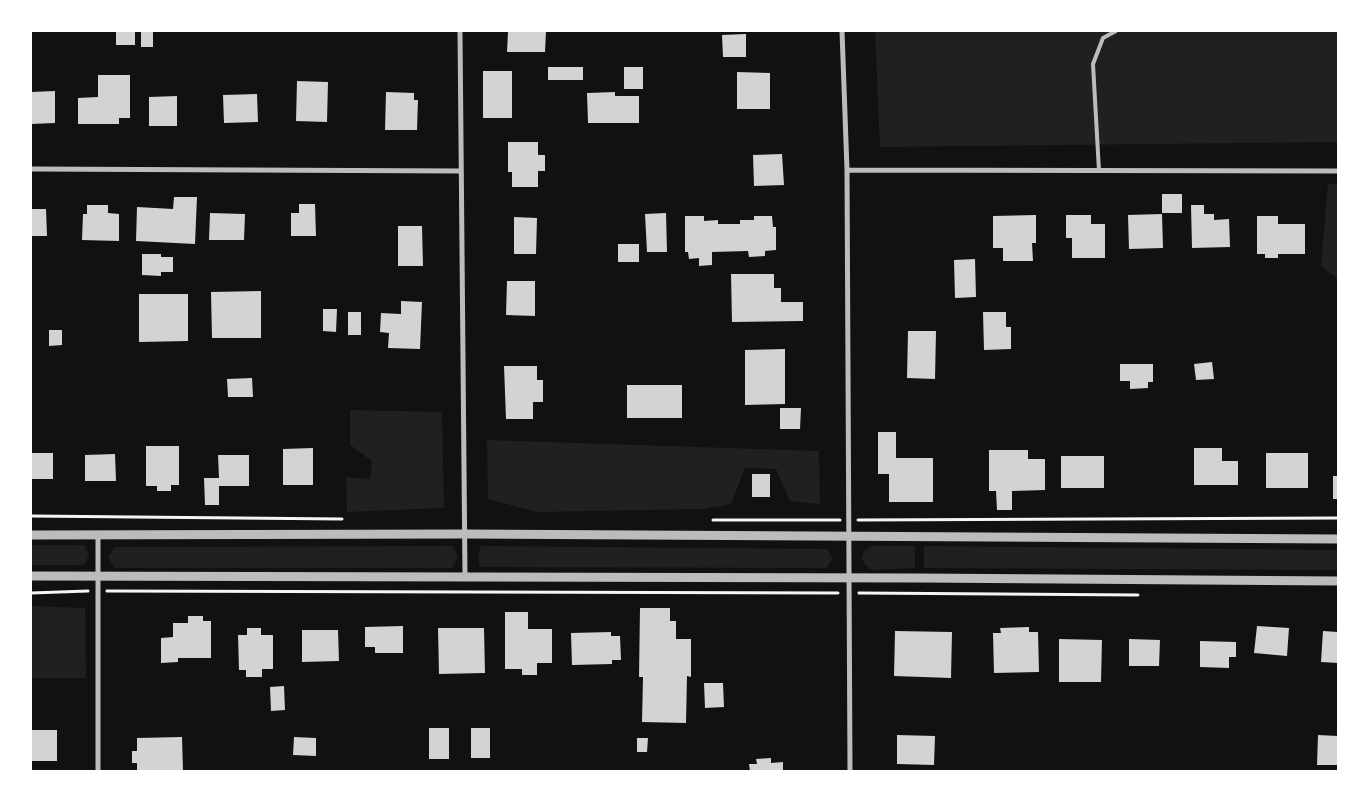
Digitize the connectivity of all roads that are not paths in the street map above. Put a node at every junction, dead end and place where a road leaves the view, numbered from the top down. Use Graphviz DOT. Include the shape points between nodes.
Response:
graph roads {
  1 [pos="460,31"];
  2 [pos="842,31"];
  3 [pos="1116,31"];
  4 [pos="31,169"];
  5 [pos="847,170"];
  6 [pos="460,171"];
  7 [pos="1099,171"];
  8 [pos="1338,171"];
  9 [pos="466,534"];
  10 [pos="31,535"];
  11 [pos="98,536"];
  12 [pos="849,536"];
  13 [pos="1338,539"];
  14 [pos="31,576"];
  15 [pos="98,576"];
  16 [pos="465,577"];
  17 [pos="849,578"];
  18 [pos="1338,581"];
  19 [pos="98,771"];
  20 [pos="850,771"];
  1 -- 6 [label="street"];
  2 -- 5 [label="street"];
  3 -- 7 [label="lane" via="1103,38 1093,64"];
  4 -- 6 [label="street"];
  5 -- 7 [label="street"];
  5 -- 12 [label="street"];
  6 -- 9 [label="street"];
  7 -- 8 [label="street"];
  9 -- 11 [label="street"];
  9 -- 12 [label="street"];
  9 -- 16 [label="street"];
  10 -- 11 [label="street"];
  11 -- 15 [label="street"];
  12 -- 13 [label="street"];
  12 -- 17 [label="street"];
  14 -- 15 [label="street"];
  15 -- 16 [label="street"];
  15 -- 19 [label="street"];
  16 -- 17 [label="street"];
  17 -- 18 [label="street"];
  17 -- 20 [label="street"];
}
